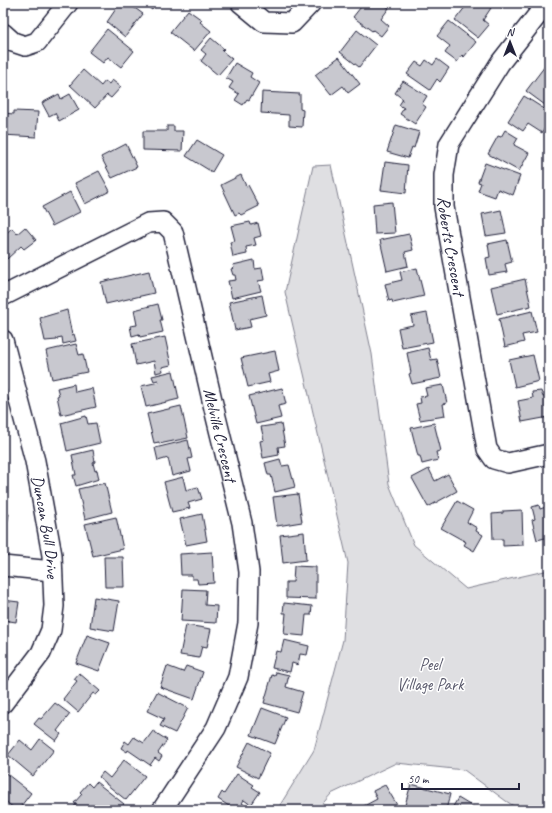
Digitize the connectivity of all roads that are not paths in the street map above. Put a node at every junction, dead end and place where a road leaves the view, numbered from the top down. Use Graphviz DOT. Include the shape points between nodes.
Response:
graph roads {
  1 [pos="68,3"];
  2 [pos="241,3"];
  3 [pos="311,3"];
  4 [pos="547,3"];
  5 [pos="3,33"];
  6 [pos="3,296"];
  7 [pos="3,340"];
  8 [pos="549,454"];
  9 [pos="3,566"];
  10 [pos="52,571"];
  11 [pos="3,703"];
  12 [pos="162,810"];
  1 -- 5 [label="street" via="37,42 25,46 13,42"];
  2 -- 3 [label="street" via="264,22 292,23"];
  4 -- 8 [label="street, Roberts Crescent" via="500,63 449,144 444,175 444,207 487,449 494,459 508,463"];
  6 -- 12 [label="street, Melville Crescent" via="148,223 163,222 173,232 242,523 249,572 248,623 238,677 216,728"];
  7 -- 10 [label="street, Duncan Bull Drive" via="35,461 52,555"];
  9 -- 10 [label="street"];
  10 -- 11 [label="street, Duncan Bull Drive" via="54,606 51,630 41,653"];
}
